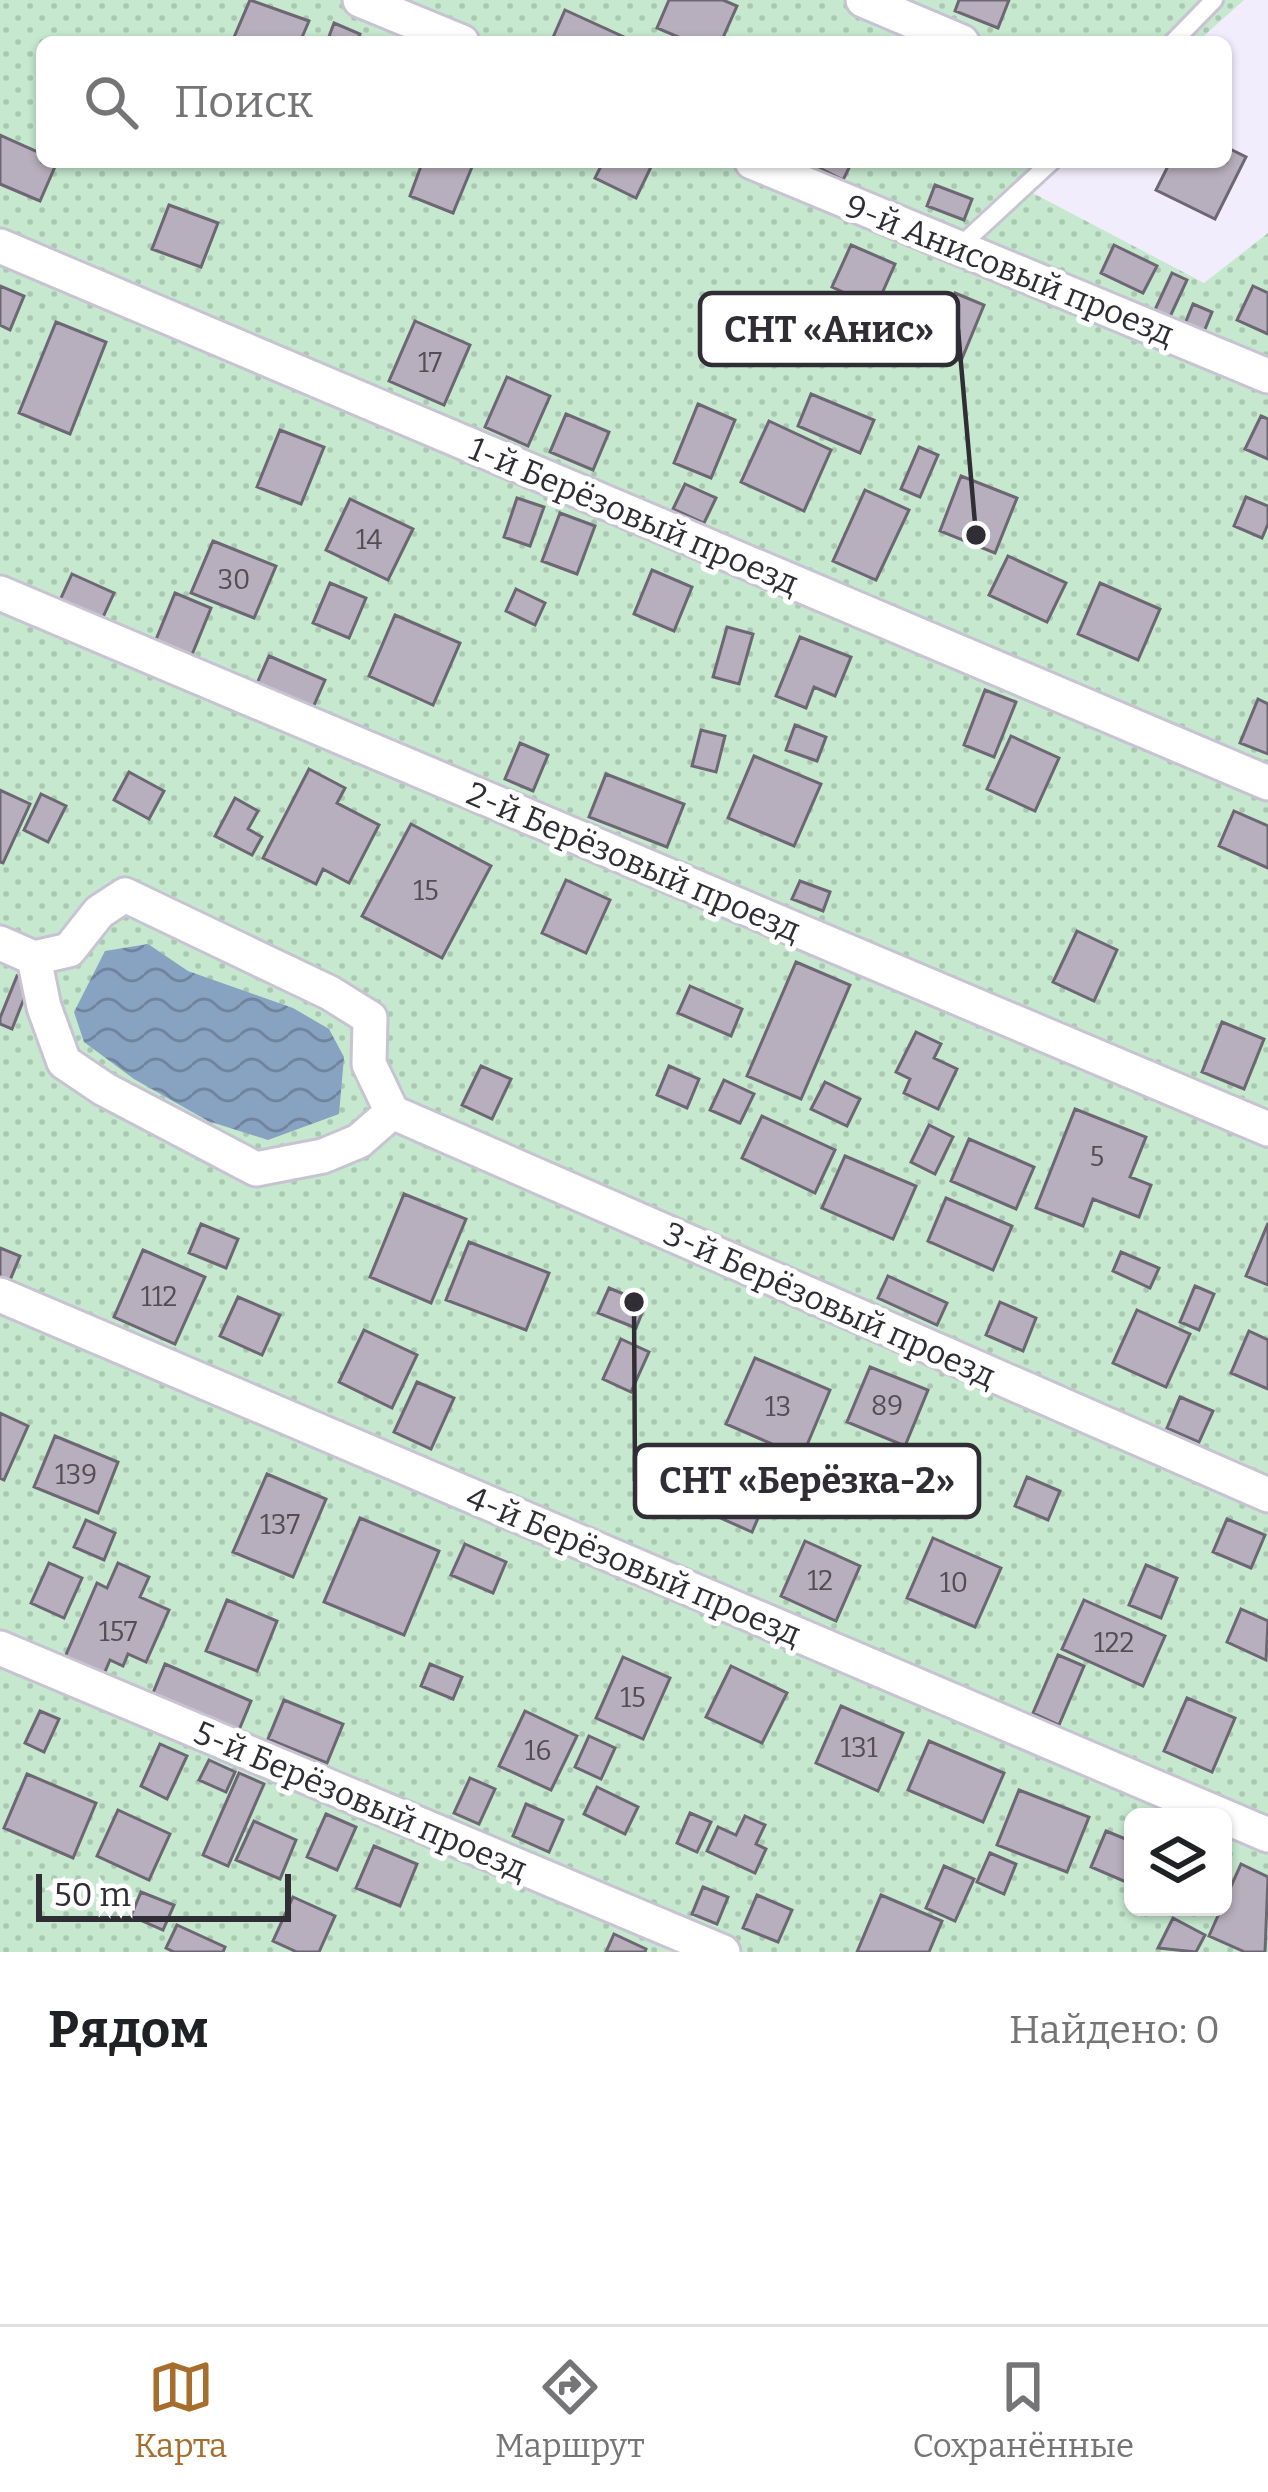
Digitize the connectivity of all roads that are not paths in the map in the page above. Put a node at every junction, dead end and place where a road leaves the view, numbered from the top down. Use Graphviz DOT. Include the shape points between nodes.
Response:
graph roads {
  1 [pos="360,0"];
  2 [pos="863,0"];
  3 [pos="1214,0"];
  4 [pos="447,36"];
  5 [pos="948,36"];
  6 [pos="1179,36"];
  7 [pos="766,168"];
  8 [pos="1045,168"];
  9 [pos="0,247"];
  10 [pos="959,248"];
  11 [pos="1268,376"];
  12 [pos="0,593"];
  13 [pos="1268,783"];
  14 [pos="0,943"];
  15 [pos="34,958"];
  16 [pos="392,1112"];
  17 [pos="1268,1129"];
  18 [pos="0,1294"];
  19 [pos="1268,1495"];
  20 [pos="0,1648"];
  21 [pos="1268,1835"];
  22 [pos="723,1952"];
  1 -- 4 [label="street"];
  2 -- 5 [label="street"];
  3 -- 6 [label="lane"];
  7 -- 10 [label="street, 9-й Анисовый проезд"];
  8 -- 10 [label="lane"];
  9 -- 13 [label="street, 1-й Берёзовый проезд"];
  10 -- 11 [label="street, 9-й Анисовый проезд"];
  12 -- 17 [label="street, 2-й Берёзовый проезд"];
  14 -- 15 [label="street"];
  15 -- 16 [label="street" via="64,1062 256,1169 359,1141"];
  15 -- 16 [label="street" via="70,950 99,912 125,895 370,1018 370,1064"];
  16 -- 19 [label="street, 3-й Берёзовый проезд"];
  18 -- 21 [label="street, 4-й Берёзовый проезд"];
  20 -- 22 [label="street, 5-й Берёзовый проезд"];
}
